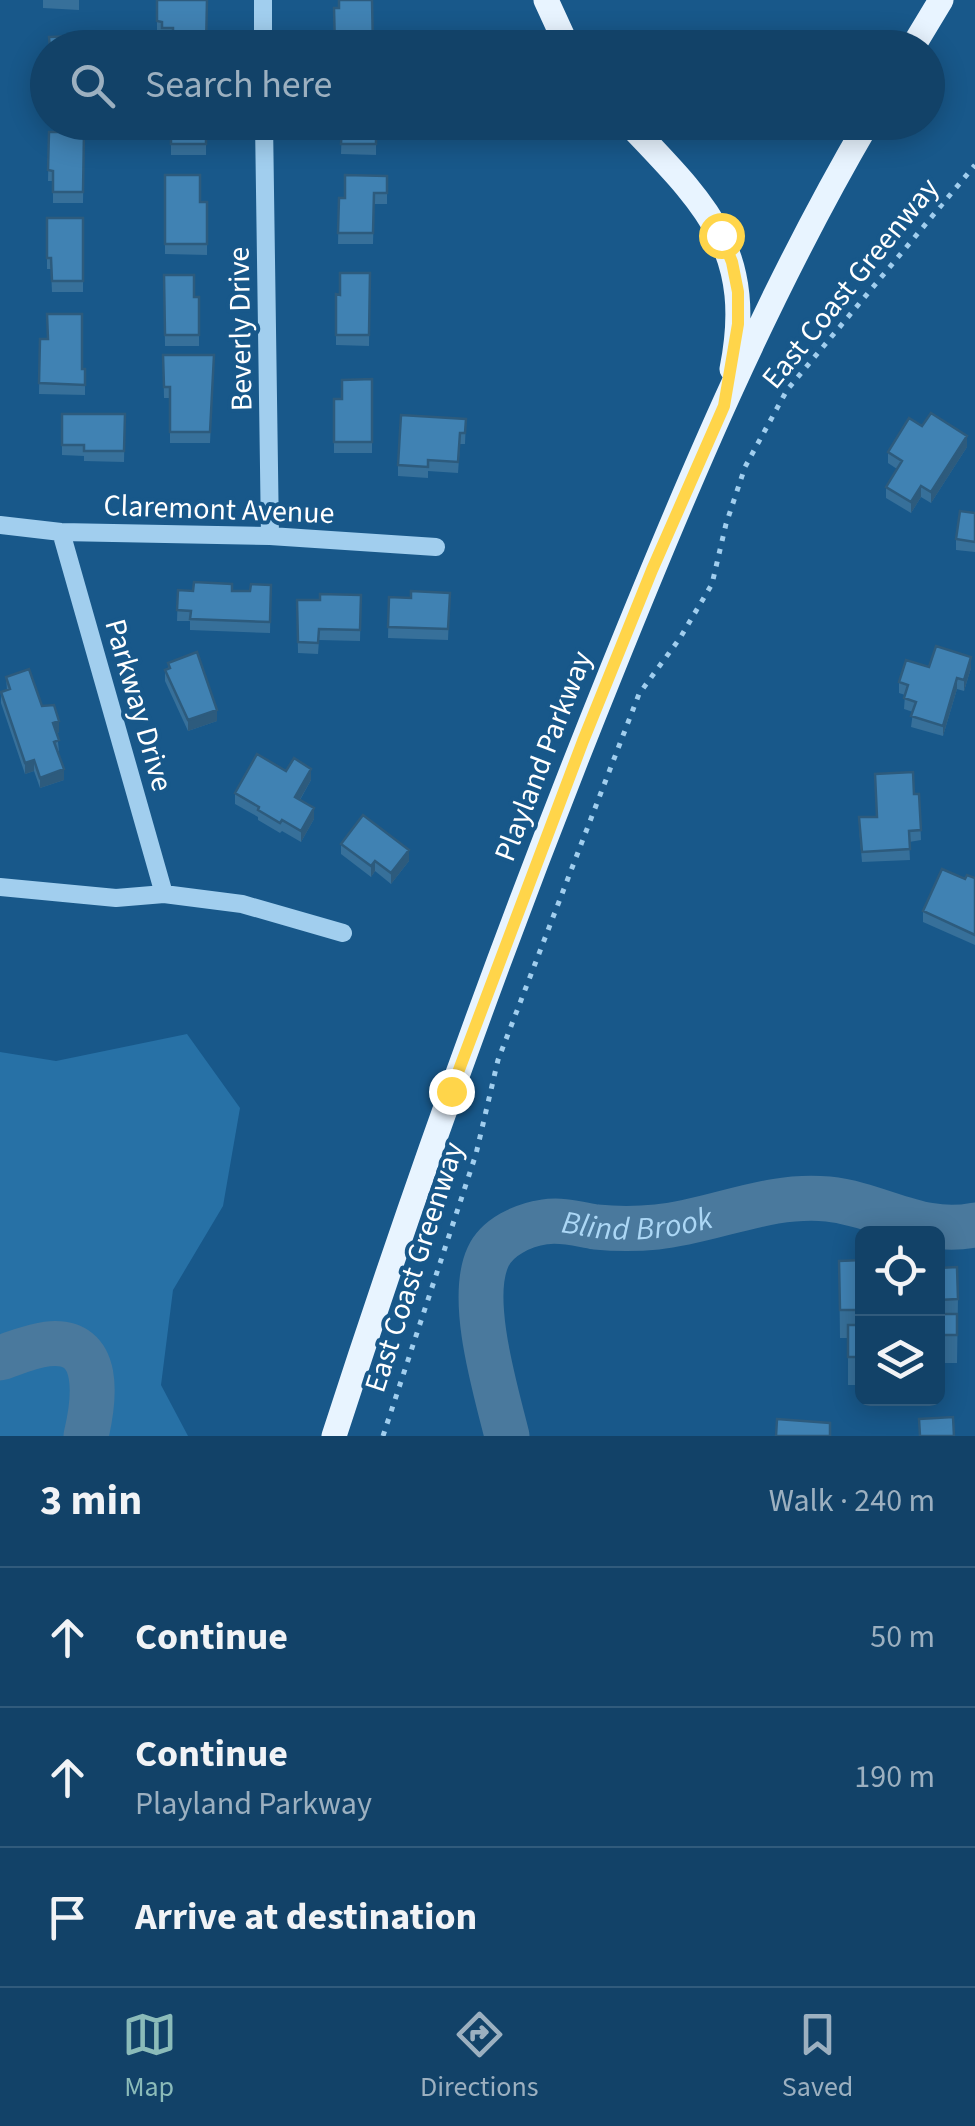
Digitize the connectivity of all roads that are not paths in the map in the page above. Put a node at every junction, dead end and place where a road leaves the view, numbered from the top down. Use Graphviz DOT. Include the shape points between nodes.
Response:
graph roads {
  1 [pos="263,0"];
  2 [pos="546,0"];
  3 [pos="942,0"];
  4 [pos="263,30"];
  5 [pos="560,30"];
  6 [pos="923,30"];
  7 [pos="264,140"];
  8 [pos="643,140"];
  9 [pos="858,140"];
  10 [pos="724,406"];
  11 [pos="0,525"];
  12 [pos="61,532"];
  13 [pos="270,536"];
  14 [pos="436,547"];
  15 [pos="0,887"];
  16 [pos="164,894"];
  17 [pos="343,933"];
  18 [pos="334,1436"];
  1 -- 4 [label="street"];
  2 -- 5 [label="main road"];
  3 -- 6 [label="main road"];
  7 -- 13 [label="street, Beverly Drive"];
  8 -- 10 [label="main road" via="696,198 732,262 738,324"];
  9 -- 10 [label="main road, Playland Parkway"];
  10 -- 18 [label="main road, Playland Parkway" via="529,882"];
  11 -- 12 [label="street, Claremont Avenue"];
  12 -- 13 [label="street, Claremont Avenue"];
  12 -- 16 [label="street, Parkway Drive"];
  13 -- 14 [label="street, Claremont Avenue"];
  15 -- 16 [label="street" via="116,898"];
  16 -- 17 [label="street" via="242,904"];
}
